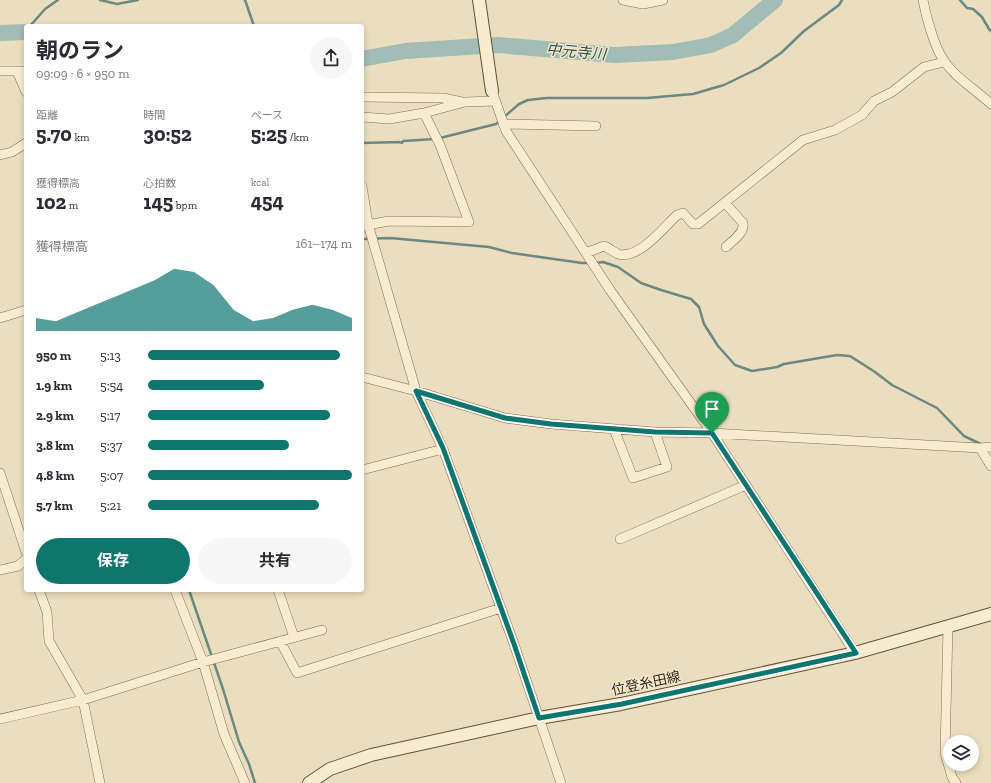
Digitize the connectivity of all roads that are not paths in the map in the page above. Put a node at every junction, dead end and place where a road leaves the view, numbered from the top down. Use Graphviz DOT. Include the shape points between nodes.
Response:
graph roads {
  1 [pos="479,0"];
  2 [pos="623,0"];
  3 [pos="663,0"];
  4 [pos="923,0"];
  5 [pos="940,63"];
  6 [pos="0,71"];
  7 [pos="22,71"];
  8 [pos="24,82"];
  9 [pos="494,96"];
  10 [pos="364,97"];
  11 [pos="465,102"];
  12 [pos="991,104"];
  13 [pos="424,113"];
  14 [pos="364,117"];
  15 [pos="503,124"];
  16 [pos="596,126"];
  17 [pos="24,145"];
  18 [pos="0,155"];
  19 [pos="725,202"];
  20 [pos="364,212"];
  21 [pos="365,225"];
  22 [pos="726,247"];
  23 [pos="586,253"];
  24 [pos="24,311"];
  25 [pos="0,318"];
  26 [pos="364,378"];
  27 [pos="416,391"];
  28 [pos="614,429"];
  29 [pos="655,432"];
  30 [pos="712,433"];
  31 [pos="991,447"];
  32 [pos="443,448"];
  33 [pos="980,448"];
  34 [pos="991,466"];
  35 [pos="364,470"];
  36 [pos="0,473"];
  37 [pos="746,485"];
  38 [pos="620,539"];
  39 [pos="24,546"];
  40 [pos="24,561"];
  41 [pos="0,570"];
  42 [pos="40,592"];
  43 [pos="176,592"];
  44 [pos="279,592"];
  45 [pos="501,608"];
  46 [pos="991,614"];
  47 [pos="948,627"];
  48 [pos="322,630"];
  49 [pos="294,638"];
  50 [pos="280,641"];
  51 [pos="856,653"];
  52 [pos="203,662"];
  53 [pos="83,700"];
  54 [pos="539,718"];
  55 [pos="0,719"];
  56 [pos="100,783"];
  57 [pos="245,783"];
  58 [pos="309,783"];
  59 [pos="561,783"];
  60 [pos="956,783"];
  1 -- 9 [label="main road"];
  2 -- 3 [label="street" via="643,4"];
  4 -- 12 [label="street" via="943,60 964,82"];
  5 -- 19 [label="street" via="924,67 892,92 874,101 862,114 835,130 803,140"];
  6 -- 7 [label="street"];
  7 -- 8 [label="street"];
  9 -- 11 [label="street"];
  9 -- 15 [label="street"];
  10 -- 11 [label="street" via="443,98"];
  11 -- 13 [label="street"];
  13 -- 14 [label="street" via="389,119"];
  13 -- 21 [label="street" via="440,145 469,222 389,221"];
  15 -- 16 [label="street"];
  15 -- 23 [label="street"];
  17 -- 18 [label="street"];
  19 -- 22 [label="street" via="743,223 744,228"];
  19 -- 23 [label="street" via="698,224 694,224 683,213 677,215 644,247 631,253 619,254 604,246"];
  20 -- 21 [label="street"];
  21 -- 27 [label="street"];
  23 -- 30 [label="street"];
  24 -- 25 [label="street"];
  26 -- 27 [label="street"];
  27 -- 28 [label="street" via="505,418"];
  27 -- 32 [label="street"];
  28 -- 29 [label="street"];
  28 -- 29 [label="street" via="633,478 667,466"];
  29 -- 30 [label="street"];
  30 -- 33 [label="street"];
  30 -- 37 [label="street"];
  31 -- 33 [label="street"];
  32 -- 35 [label="street"];
  32 -- 45 [label="street"];
  33 -- 34 [label="street"];
  36 -- 39 [label="street"];
  37 -- 38 [label="street"];
  37 -- 51 [label="street"];
  40 -- 41 [label="street" via="18,566"];
  42 -- 53 [label="street" via="47,612 49,641"];
  43 -- 52 [label="street"];
  44 -- 49 [label="street"];
  45 -- 50 [label="street" via="297,673"];
  45 -- 54 [label="street"];
  46 -- 47 [label="main road, 位登糸田線"];
  47 -- 51 [label="main road, 位登糸田線"];
  47 -- 60 [label="street" via="945,753"];
  48 -- 49 [label="street"];
  49 -- 50 [label="street"];
  50 -- 52 [label="street"];
  51 -- 54 [label="main road, 位登糸田線" via="622,704"];
  52 -- 53 [label="street"];
  52 -- 57 [label="street" via="224,734"];
  53 -- 55 [label="street"];
  53 -- 56 [label="street"];
  54 -- 58 [label="main road, 位登糸田線" via="371,755 330,769"];
  54 -- 59 [label="street"];
}
